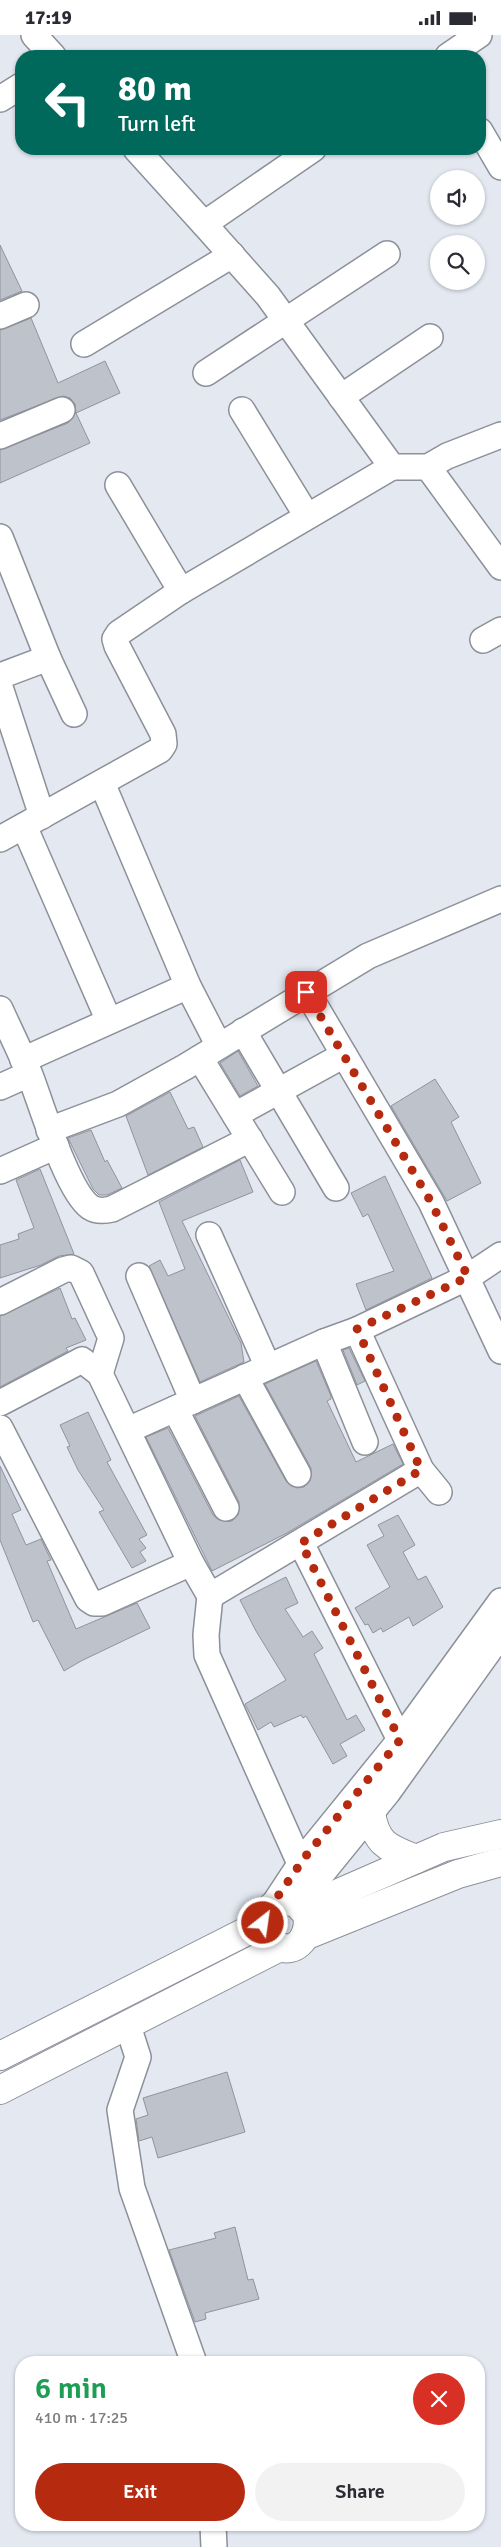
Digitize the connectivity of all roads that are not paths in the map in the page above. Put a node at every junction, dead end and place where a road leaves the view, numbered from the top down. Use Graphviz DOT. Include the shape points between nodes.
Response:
graph roads {
  1 [pos="34,35"];
  2 [pos="479,35"];
  3 [pos="48,50"];
  4 [pos="457,50"];
  5 [pos="15,90"];
  6 [pos="0,99"];
  7 [pos="486,141"];
  8 [pos="141,155"];
  9 [pos="304,155"];
  10 [pos="501,167"];
  11 [pos="204,224"];
  12 [pos="386,254"];
  13 [pos="232,255"];
  14 [pos="26,305"];
  15 [pos="0,316"];
  16 [pos="285,320"];
  17 [pos="430,337"];
  18 [pos="84,344"];
  19 [pos="206,373"];
  20 [pos="341,397"];
  21 [pos="62,410"];
  22 [pos="242,411"];
  23 [pos="501,435"];
  24 [pos="0,436"];
  25 [pos="392,467"];
  26 [pos="428,467"];
  27 [pos="118,485"];
  28 [pos="307,517"];
  29 [pos="0,537"];
  30 [pos="501,567"];
  31 [pos="181,591"];
  32 [pos="48,658"];
  33 [pos="0,676"];
  34 [pos="0,687"];
  35 [pos="74,715"];
  36 [pos="9,746"];
  37 [pos="102,783"];
  38 [pos="33,821"];
  39 [pos="0,839"];
  40 [pos="501,899"];
  41 [pos="188,986"];
  42 [pos="306,992"];
  43 [pos="0,1009"];
  44 [pos="109,1021"];
  45 [pos="243,1031"];
  46 [pos="210,1052"];
  47 [pos="344,1055"];
  48 [pos="26,1067"];
  49 [pos="0,1087"];
  50 [pos="278,1091"];
  51 [pos="235,1115"];
  52 [pos="52,1138"];
  53 [pos="250,1139"];
  54 [pos="0,1171"];
  55 [pos="336,1188"];
  56 [pos="282,1192"];
  57 [pos="209,1235"];
  58 [pos="501,1255"];
  59 [pos="140,1276"];
  60 [pos="468,1277"];
  61 [pos="0,1301"];
  62 [pos="357,1329"];
  63 [pos="324,1342"];
  64 [pos="501,1351"];
  65 [pos="268,1367"];
  66 [pos="100,1374"];
  67 [pos="245,1377"];
  68 [pos="0,1403"];
  69 [pos="184,1405"];
  70 [pos="0,1428"];
  71 [pos="128,1430"];
  72 [pos="365,1442"];
  73 [pos="421,1470"];
  74 [pos="298,1473"];
  75 [pos="439,1492"];
  76 [pos="226,1508"];
  77 [pos="301,1543"];
  78 [pos="191,1563"];
  79 [pos="210,1596"];
  80 [pos="501,1601"];
  81 [pos="501,1634"];
  82 [pos="400,1740"];
  83 [pos="371,1813"];
  84 [pos="501,1834"];
  85 [pos="416,1859"];
  86 [pos="501,1862"];
  87 [pos="293,1904"];
  88 [pos="128,2026"];
  89 [pos="0,2056"];
  90 [pos="0,2090"];
  91 [pos="192,2356"];
  92 [pos="213,2531"];
  93 [pos="214,2547"];
  1 -- 3 [label="street"];
  2 -- 4 [label="street"];
  5 -- 6 [label="street"];
  7 -- 10 [label="street"];
  8 -- 11 [label="street"];
  9 -- 11 [label="street"];
  11 -- 13 [label="street"];
  12 -- 16 [label="street"];
  13 -- 16 [label="street"];
  13 -- 18 [label="street"];
  14 -- 15 [label="street"];
  16 -- 19 [label="street"];
  16 -- 20 [label="street"];
  17 -- 20 [label="street"];
  20 -- 25 [label="street"];
  21 -- 24 [label="street"];
  22 -- 28 [label="street"];
  23 -- 26 [label="street"];
  25 -- 26 [label="street"];
  25 -- 28 [label="street"];
  26 -- 30 [label="street"];
  27 -- 31 [label="street"];
  28 -- 31 [label="street"];
  29 -- 32 [label="street"];
  31 -- 37 [label="street" via="115,639 163,734 164,744 160,750"];
  32 -- 33 [label="street"];
  32 -- 35 [label="street"];
  34 -- 36 [label="street"];
  36 -- 38 [label="street"];
  37 -- 38 [label="street"];
  37 -- 41 [label="street"];
  38 -- 39 [label="street"];
  38 -- 44 [label="street"];
  40 -- 42 [label="street" via="368,956"];
  41 -- 44 [label="street"];
  41 -- 46 [label="street"];
  42 -- 45 [label="street"];
  42 -- 47 [label="street"];
  43 -- 48 [label="street"];
  44 -- 48 [label="street"];
  45 -- 46 [label="street"];
  45 -- 50 [label="street"];
  46 -- 51 [label="street"];
  46 -- 52 [label="street"];
  47 -- 50 [label="street"];
  47 -- 60 [label="street" via="431,1202"];
  48 -- 49 [label="street"];
  48 -- 52 [label="street"];
  50 -- 51 [label="street"];
  50 -- 55 [label="street"];
  51 -- 53 [label="street"];
  52 -- 53 [label="street" via="76,1190 89,1207 102,1211 112,1209"];
  52 -- 54 [label="street"];
  53 -- 56 [label="street"];
  57 -- 65 [label="street"];
  58 -- 60 [label="street"];
  59 -- 69 [label="street"];
  60 -- 62 [label="street"];
  60 -- 64 [label="street"];
  61 -- 66 [label="street" via="63,1269 77,1270 111,1338"];
  62 -- 63 [label="street"];
  62 -- 73 [label="street"];
  63 -- 65 [label="street"];
  63 -- 72 [label="street"];
  65 -- 67 [label="street"];
  66 -- 68 [label="street" via="82,1360"];
  66 -- 71 [label="street"];
  67 -- 69 [label="street"];
  67 -- 74 [label="street"];
  69 -- 71 [label="street"];
  69 -- 76 [label="street"];
  70 -- 78 [label="street" via="88,1599 102,1603"];
  71 -- 78 [label="street"];
  73 -- 75 [label="street"];
  73 -- 77 [label="street"];
  77 -- 79 [label="street"];
  77 -- 82 [label="street"];
  78 -- 79 [label="street"];
  79 -- 87 [label="street" via="207,1655"];
  80 -- 82 [label="street"];
  81 -- 83 [label="street"];
  82 -- 87 [label="street"];
  83 -- 85 [label="main road" via="383,1844"];
  83 -- 87 [label="street"];
  84 -- 85 [label="main road" via="444,1847"];
  85 -- 87 [label="main road"];
  86 -- 87 [label="main road" via="458,1874"];
  87 -- 88 [label="main road" via="296,1945 280,1947"];
  87 -- 89 [label="main road"];
  88 -- 90 [label="main road"];
  88 -- 91 [label="street" via="138,2057 120,2109 132,2189"];
  92 -- 93 [label="street"];
}
